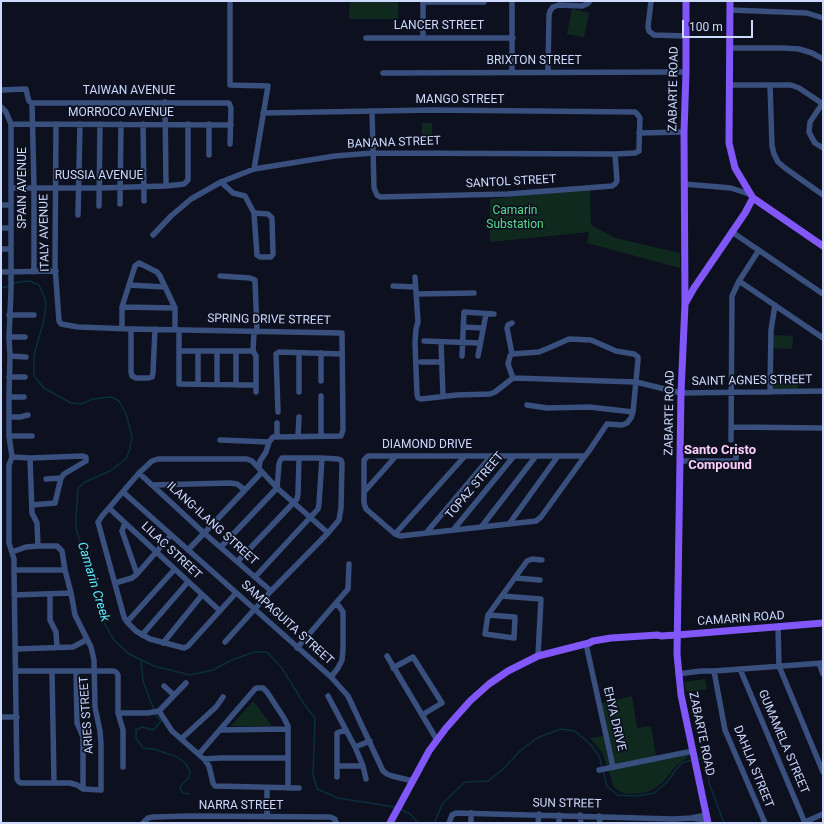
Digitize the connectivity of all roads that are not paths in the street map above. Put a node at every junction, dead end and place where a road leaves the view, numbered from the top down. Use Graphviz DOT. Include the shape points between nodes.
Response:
graph roads {
  1 [pos="230,1"];
  2 [pos="512,1"];
  3 [pos="590,1"];
  4 [pos="651,1"];
  5 [pos="686,1"];
  6 [pos="730,1"];
  7 [pos="423,2"];
  8 [pos="484,2"];
  9 [pos="730,10"];
  10 [pos="823,18"];
  11 [pos="686,36"];
  12 [pos="423,37"];
  13 [pos="366,38"];
  14 [pos="513,38"];
  15 [pos="730,48"];
  16 [pos="823,59"];
  17 [pos="512,72"];
  18 [pos="548,72"];
  19 [pos="686,72"];
  20 [pos="383,73"];
  21 [pos="770,84"];
  22 [pos="730,85"];
  23 [pos="1,90"];
  24 [pos="165,102"];
  25 [pos="32,103"];
  26 [pos="822,104"];
  27 [pos="1,107"];
  28 [pos="372,111"];
  29 [pos="263,113"];
  30 [pos="11,124"];
  31 [pos="33,124"];
  32 [pos="56,124"];
  33 [pos="80,124"];
  34 [pos="100,124"];
  35 [pos="121,124"];
  36 [pos="144,124"];
  37 [pos="165,124"];
  38 [pos="188,124"];
  39 [pos="209,124"];
  40 [pos="231,125"];
  41 [pos="684,132"];
  42 [pos="640,133"];
  43 [pos="230,144"];
  44 [pos="823,148"];
  45 [pos="373,153"];
  46 [pos="615,154"];
  47 [pos="209,155"];
  48 [pos="254,169"];
  49 [pos="221,182"];
  50 [pos="743,183"];
  51 [pos="684,184"];
  52 [pos="166,186"];
  53 [pos="120,187"];
  54 [pos="145,187"];
  55 [pos="11,188"];
  56 [pos="34,188"];
  57 [pos="56,188"];
  58 [pos="78,188"];
  59 [pos="99,188"];
  60 [pos="732,188"];
  61 [pos="823,194"];
  62 [pos="751,196"];
  63 [pos="144,201"];
  64 [pos="120,204"];
  65 [pos="1,205"];
  66 [pos="11,205"];
  67 [pos="99,206"];
  68 [pos="254,213"];
  69 [pos="78,215"];
  70 [pos="1,228"];
  71 [pos="11,228"];
  72 [pos="732,232"];
  73 [pos="153,235"];
  74 [pos="823,246"];
  75 [pos="1,249"];
  76 [pos="11,249"];
  77 [pos="759,250"];
  78 [pos="56,271"];
  79 [pos="1,272"];
  80 [pos="11,272"];
  81 [pos="34,272"];
  82 [pos="220,276"];
  83 [pos="415,277"];
  84 [pos="739,281"];
  85 [pos="129,285"];
  86 [pos="393,286"];
  87 [pos="165,287"];
  88 [pos="415,290"];
  89 [pos="474,293"];
  90 [pos="823,294"];
  91 [pos="685,304"];
  92 [pos="775,305"];
  93 [pos="122,307"];
  94 [pos="175,308"];
  95 [pos="486,314"];
  96 [pos="494,314"];
  97 [pos="9,315"];
  98 [pos="34,315"];
  99 [pos="512,323"];
  100 [pos="78,327"];
  101 [pos="463,327"];
  102 [pos="122,328"];
  103 [pos="483,328"];
  104 [pos="131,329"];
  105 [pos="155,329"];
  106 [pos="177,330"];
  107 [pos="255,332"];
  108 [pos="9,337"];
  109 [pos="25,337"];
  110 [pos="823,338"];
  111 [pos="424,341"];
  112 [pos="441,342"];
  113 [pos="462,342"];
  114 [pos="480,343"];
  115 [pos="179,351"];
  116 [pos="198,351"];
  117 [pos="217,351"];
  118 [pos="236,351"];
  119 [pos="253,351"];
  120 [pos="299,353"];
  121 [pos="322,353"];
  122 [pos="342,354"];
  123 [pos="512,354"];
  124 [pos="10,356"];
  125 [pos="462,356"];
  126 [pos="478,356"];
  127 [pos="26,357"];
  128 [pos="421,362"];
  129 [pos="441,362"];
  130 [pos="9,377"];
  131 [pos="25,378"];
  132 [pos="513,378"];
  133 [pos="322,381"];
  134 [pos="636,382"];
  135 [pos="198,384"];
  136 [pos="217,385"];
  137 [pos="236,385"];
  138 [pos="256,385"];
  139 [pos="256,392"];
  140 [pos="299,392"];
  141 [pos="731,392"];
  142 [pos="770,392"];
  143 [pos="823,392"];
  144 [pos="681,393"];
  145 [pos="321,396"];
  146 [pos="443,396"];
  147 [pos="9,397"];
  148 [pos="24,397"];
  149 [pos="527,405"];
  150 [pos="278,412"];
  151 [pos="633,412"];
  152 [pos="28,415"];
  153 [pos="9,417"];
  154 [pos="299,417"];
  155 [pos="277,423"];
  156 [pos="731,427"];
  157 [pos="823,428"];
  158 [pos="9,436"];
  159 [pos="32,436"];
  160 [pos="278,436"];
  161 [pos="298,436"];
  162 [pos="322,436"];
  163 [pos="220,440"];
  164 [pos="731,440"];
  165 [pos="269,442"];
  166 [pos="736,452"];
  167 [pos="396,456"];
  168 [pos="465,456"];
  169 [pos="491,456"];
  170 [pos="514,456"];
  171 [pos="536,456"];
  172 [pos="558,456"];
  173 [pos="585,456"];
  174 [pos="12,457"];
  175 [pos="30,458"];
  176 [pos="299,458"];
  177 [pos="322,458"];
  178 [pos="680,461"];
  179 [pos="9,464"];
  180 [pos="1,465"];
  181 [pos="260,470"];
  182 [pos="139,473"];
  183 [pos="61,478"];
  184 [pos="46,479"];
  185 [pos="152,485"];
  186 [pos="277,488"];
  187 [pos="245,490"];
  188 [pos="123,492"];
  189 [pos="364,492"];
  190 [pos="294,503"];
  191 [pos="32,505"];
  192 [pos="108,508"];
  193 [pos="310,518"];
  194 [pos="124,523"];
  195 [pos="509,524"];
  196 [pos="482,526"];
  197 [pos="454,529"];
  198 [pos="204,533"];
  199 [pos="328,533"];
  200 [pos="426,533"];
  201 [pos="395,534"];
  202 [pos="171,535"];
  203 [pos="38,546"];
  204 [pos="221,547"];
  205 [pos="188,550"];
  206 [pos="12,552"];
  207 [pos="156,553"];
  208 [pos="542,560"];
  209 [pos="238,562"];
  210 [pos="349,564"];
  211 [pos="14,570"];
  212 [pos="65,570"];
  213 [pos="174,570"];
  214 [pos="137,574"];
  215 [pos="255,577"];
  216 [pos="515,578"];
  217 [pos="540,580"];
  218 [pos="188,582"];
  219 [pos="115,583"];
  220 [pos="271,591"];
  221 [pos="236,592"];
  222 [pos="71,593"];
  223 [pos="50,594"];
  224 [pos="14,595"];
  225 [pos="202,595"];
  226 [pos="502,596"];
  227 [pos="335,605"];
  228 [pos="254,609"];
  229 [pos="220,611"];
  230 [pos="488,615"];
  231 [pos="127,622"];
  232 [pos="823,623"];
  233 [pos="776,627"];
  234 [pos="142,635"];
  235 [pos="677,635"];
  236 [pos="86,640"];
  237 [pos="225,642"];
  238 [pos="162,643"];
  239 [pos="587,644"];
  240 [pos="56,647"];
  241 [pos="297,648"];
  242 [pos="16,649"];
  243 [pos="387,656"];
  244 [pos="538,656"];
  245 [pos="821,663"];
  246 [pos="779,666"];
  247 [pos="393,668"];
  248 [pos="740,669"];
  249 [pos="16,671"];
  250 [pos="52,671"];
  251 [pos="76,671"];
  252 [pos="94,671"];
  253 [pos="714,671"];
  254 [pos="678,674"];
  255 [pos="823,674"];
  256 [pos="331,677"];
  257 [pos="186,683"];
  258 [pos="164,686"];
  259 [pos="174,695"];
  260 [pos="328,696"];
  261 [pos="223,697"];
  262 [pos="159,711"];
  263 [pos="118,713"];
  264 [pos="422,715"];
  265 [pos="1,717"];
  266 [pos="17,717"];
  267 [pos="288,729"];
  268 [pos="220,730"];
  269 [pos="345,730"];
  270 [pos="181,739"];
  271 [pos="437,740"];
  272 [pos="370,741"];
  273 [pos="355,747"];
  274 [pos="693,751"];
  275 [pos="199,754"];
  276 [pos="288,758"];
  277 [pos="204,759"];
  278 [pos="337,766"];
  279 [pos="363,766"];
  280 [pos="123,768"];
  281 [pos="611,768"];
  282 [pos="599,770"];
  283 [pos="823,772"];
  284 [pos="337,776"];
  285 [pos="366,779"];
  286 [pos="413,781"];
  287 [pos="54,783"];
  288 [pos="267,788"];
  289 [pos="288,788"];
  290 [pos="299,788"];
  291 [pos="83,789"];
  292 [pos="471,813"];
  293 [pos="538,814"];
  294 [pos="823,814"];
  295 [pos="560,815"];
  296 [pos="580,815"];
  297 [pos="189,816"];
  298 [pos="599,816"];
  299 [pos="616,816"];
  300 [pos="267,817"];
  301 [pos="708,819"];
  302 [pos="638,820"];
  303 [pos="656,820"];
  304 [pos="675,821"];
  305 [pos="805,822"];
  306 [pos="143,823"];
  307 [pos="189,823"];
  308 [pos="336,823"];
  309 [pos="390,823"];
  310 [pos="450,823"];
  311 [pos="470,823"];
  312 [pos="538,823"];
  313 [pos="558,823"];
  314 [pos="581,823"];
  315 [pos="600,823"];
  316 [pos="618,823"];
  317 [pos="764,823"];
  1 -- 29 [label="street" via="230,84 268,86"];
  2 -- 14 [label="street"];
  3 -- 18 [label="street" via="582,6 559,5 550,11"];
  4 -- 11 [label="street" via="649,31 654,35"];
  5 -- 11 [label="main road, ZABARTE ROAD"];
  6 -- 9 [label="main road"];
  7 -- 8 [label="street"];
  7 -- 12 [label="street"];
  9 -- 10 [label="street" via="807,13"];
  9 -- 15 [label="main road"];
  11 -- 19 [label="main road, ZABARTE ROAD"];
  12 -- 13 [label="street, LANCER STREET"];
  12 -- 14 [label="street, LANCER STREET"];
  14 -- 17 [label="street"];
  15 -- 16 [label="street" via="799,49"];
  15 -- 22 [label="main road"];
  17 -- 18 [label="street, BRIXTON STREET"];
  17 -- 20 [label="street, BRIXTON STREET"];
  18 -- 19 [label="street, BRIXTON STREET"];
  19 -- 41 [label="main road, ZABARTE ROAD"];
  21 -- 22 [label="street"];
  21 -- 26 [label="street" via="796,86"];
  21 -- 61 [label="street" via="774,154 785,168"];
  22 -- 50 [label="main road" via="729,143 734,168"];
  23 -- 25 [label="street" via="26,89"];
  24 -- 25 [label="street, TAIWAN AVENUE"];
  24 -- 37 [label="street"];
  24 -- 40 [label="street, TAIWAN AVENUE" via="226,103 230,105"];
  25 -- 31 [label="street, SPAIN AVENUE"];
  26 -- 44 [label="street" via="810,122 809,132 815,143"];
  27 -- 30 [label="street"];
  28 -- 29 [label="street, MANGO STREET"];
  28 -- 42 [label="street, MANGO STREET" via="634,112 640,118"];
  28 -- 45 [label="street"];
  29 -- 48 [label="street"];
  30 -- 31 [label="street, MORROCO AVENUE"];
  30 -- 55 [label="street"];
  31 -- 32 [label="street, MORROCO AVENUE"];
  31 -- 56 [label="street, SPAIN AVENUE"];
  32 -- 33 [label="street, MORROCO AVENUE"];
  32 -- 57 [label="street, ITALY AVENUE"];
  33 -- 34 [label="street, MORROCO AVENUE"];
  33 -- 58 [label="street"];
  34 -- 35 [label="street, MORROCO AVENUE"];
  34 -- 59 [label="street"];
  35 -- 36 [label="street, MORROCO AVENUE"];
  35 -- 53 [label="street"];
  36 -- 37 [label="street, MORROCO AVENUE"];
  36 -- 54 [label="street"];
  37 -- 38 [label="street, MORROCO AVENUE"];
  37 -- 52 [label="street"];
  38 -- 39 [label="street, MORROCO AVENUE"];
  38 -- 52 [label="street, RUSSIA AVENUE" via="187,182"];
  39 -- 40 [label="street, MORROCO AVENUE"];
  39 -- 47 [label="street"];
  40 -- 43 [label="street"];
  41 -- 42 [label="street"];
  41 -- 51 [label="main road, ZABARTE ROAD"];
  42 -- 46 [label="street, BANANA STREET" via="640,148 637,152"];
  45 -- 46 [label="street, BANANA STREET"];
  45 -- 46 [label="street, SANTOL STREET" via="374,188 377,195 385,198 508,194 612,186 616,184"];
  45 -- 48 [label="street, BANANA STREET" via="335,156"];
  48 -- 49 [label="street, BANANA STREET"];
  49 -- 68 [label="street" via="233,193 245,196"];
  49 -- 73 [label="street, BANANA STREET" via="191,199"];
  50 -- 60 [label="street"];
  50 -- 62 [label="main road"];
  51 -- 60 [label="street"];
  51 -- 91 [label="main road, ZABARTE ROAD"];
  52 -- 54 [label="street, RUSSIA AVENUE"];
  53 -- 54 [label="street, RUSSIA AVENUE"];
  53 -- 59 [label="street, RUSSIA AVENUE"];
  53 -- 64 [label="street"];
  54 -- 63 [label="street"];
  55 -- 56 [label="street, RUSSIA AVENUE"];
  55 -- 66 [label="street"];
  56 -- 57 [label="street, RUSSIA AVENUE"];
  56 -- 81 [label="street, SPAIN AVENUE"];
  57 -- 58 [label="street, RUSSIA AVENUE"];
  57 -- 78 [label="street, ITALY AVENUE"];
  58 -- 59 [label="street, RUSSIA AVENUE"];
  58 -- 69 [label="street"];
  59 -- 67 [label="street"];
  60 -- 62 [label="street"];
  62 -- 72 [label="main road"];
  62 -- 74 [label="main road"];
  65 -- 66 [label="street"];
  66 -- 71 [label="street"];
  68 -- 68 [label="street" via="268,214 272,218 271,257 257,255"];
  70 -- 71 [label="street"];
  71 -- 76 [label="street"];
  72 -- 77 [label="street"];
  72 -- 91 [label="main road"];
  75 -- 76 [label="street"];
  76 -- 80 [label="street"];
  77 -- 84 [label="street"];
  77 -- 90 [label="street"];
  78 -- 81 [label="street"];
  78 -- 100 [label="street, ITALY AVENUE" via="59,321 61,324"];
  79 -- 80 [label="street"];
  80 -- 81 [label="street"];
  80 -- 97 [label="street"];
  82 -- 107 [label="street" via="255,280"];
  83 -- 88 [label="street"];
  84 -- 92 [label="street"];
  84 -- 141 [label="street" via="732,296 731,307"];
  85 -- 87 [label="street"];
  85 -- 87 [label="street" via="135,266 139,263 157,272"];
  85 -- 93 [label="street"];
  86 -- 88 [label="street"];
  87 -- 94 [label="street"];
  88 -- 89 [label="street"];
  88 -- 146 [label="street" via="418,322 415,342 418,398"];
  91 -- 144 [label="main road, ZABARTE ROAD"];
  92 -- 110 [label="street"];
  92 -- 142 [label="street" via="771,330"];
  93 -- 94 [label="street"];
  93 -- 102 [label="street"];
  94 -- 106 [label="street"];
  95 -- 96 [label="street"];
  95 -- 101 [label="street" via="464,312"];
  95 -- 103 [label="street"];
  97 -- 98 [label="street"];
  97 -- 108 [label="street"];
  99 -- 123 [label="street" via="507,328"];
  100 -- 102 [label="street, SPRING DRIVE STREET"];
  101 -- 103 [label="street"];
  101 -- 113 [label="street"];
  102 -- 104 [label="street, SPRING DRIVE STREET"];
  103 -- 114 [label="street"];
  104 -- 105 [label="street, SPRING DRIVE STREET"];
  104 -- 105 [label="street" via="131,372 136,378 152,377"];
  105 -- 106 [label="street, SPRING DRIVE STREET"];
  106 -- 107 [label="street, SPRING DRIVE STREET"];
  106 -- 115 [label="street"];
  107 -- 119 [label="street"];
  107 -- 122 [label="street, SPRING DRIVE STREET" via="342,332"];
  108 -- 109 [label="street"];
  108 -- 124 [label="street"];
  111 -- 112 [label="street"];
  112 -- 113 [label="street"];
  112 -- 129 [label="street"];
  113 -- 114 [label="street"];
  113 -- 125 [label="street"];
  114 -- 126 [label="street"];
  115 -- 116 [label="street"];
  115 -- 135 [label="street" via="179,384"];
  116 -- 117 [label="street"];
  116 -- 135 [label="street"];
  117 -- 118 [label="street"];
  117 -- 136 [label="street"];
  118 -- 119 [label="street"];
  118 -- 137 [label="street"];
  119 -- 138 [label="street" via="256,356"];
  120 -- 121 [label="street"];
  120 -- 140 [label="street"];
  120 -- 150 [label="street" via="276,354"];
  121 -- 122 [label="street"];
  121 -- 133 [label="street"];
  122 -- 162 [label="street, SPRING DRIVE STREET" via="342,434"];
  123 -- 132 [label="street" via="508,364"];
  123 -- 134 [label="street" via="539,352 569,339 591,340 616,351 636,354"];
  124 -- 127 [label="street"];
  124 -- 130 [label="street"];
  128 -- 129 [label="street"];
  129 -- 146 [label="street"];
  130 -- 131 [label="street"];
  130 -- 147 [label="street"];
  132 -- 134 [label="street, SAINT AGNES STREET"];
  132 -- 146 [label="street" via="490,394"];
  134 -- 144 [label="street, SAINT AGNES STREET"];
  134 -- 151 [label="street"];
  135 -- 136 [label="street"];
  136 -- 137 [label="street"];
  137 -- 138 [label="street"];
  138 -- 139 [label="street"];
  141 -- 142 [label="street, SAINT AGNES STREET"];
  141 -- 144 [label="street, SAINT AGNES STREET"];
  141 -- 156 [label="street"];
  142 -- 143 [label="street, SAINT AGNES STREET"];
  144 -- 178 [label="main road, ZABARTE ROAD"];
  145 -- 162 [label="street"];
  147 -- 148 [label="street"];
  147 -- 153 [label="street"];
  149 -- 151 [label="street" via="548,408 589,407"];
  151 -- 173 [label="street" via="627,423 607,424"];
  152 -- 153 [label="street"];
  153 -- 158 [label="street"];
  154 -- 161 [label="street"];
  155 -- 160 [label="street"];
  156 -- 157 [label="street"];
  156 -- 164 [label="street"];
  158 -- 159 [label="street"];
  158 -- 174 [label="street"];
  160 -- 161 [label="street, SPRING DRIVE STREET"];
  160 -- 165 [label="street"];
  161 -- 162 [label="street, SPRING DRIVE STREET"];
  163 -- 165 [label="street"];
  165 -- 181 [label="street" via="260,461"];
  166 -- 178 [label="street" via="736,462"];
  167 -- 168 [label="street, DIAMOND DRIVE"];
  167 -- 189 [label="street"];
  167 -- 189 [label="street, DIAMOND DRIVE" via="366,458"];
  168 -- 169 [label="street, DIAMOND DRIVE"];
  168 -- 201 [label="street"];
  169 -- 170 [label="street, DIAMOND DRIVE"];
  169 -- 200 [label="street"];
  170 -- 171 [label="street, DIAMOND DRIVE"];
  170 -- 197 [label="street, TOPAZ STREET"];
  171 -- 172 [label="street, DIAMOND DRIVE"];
  171 -- 196 [label="street"];
  172 -- 173 [label="street, DIAMOND DRIVE"];
  172 -- 195 [label="street"];
  173 -- 195 [label="street" via="539,519 534,522"];
  174 -- 175 [label="street"];
  174 -- 179 [label="street"];
  175 -- 183 [label="street" via="86,457 86,460"];
  175 -- 191 [label="street"];
  176 -- 177 [label="street"];
  176 -- 186 [label="street" via="280,460"];
  176 -- 190 [label="street" via="298,494"];
  177 -- 193 [label="street" via="320,504"];
  177 -- 199 [label="street" via="338,459 342,463 341,516"];
  178 -- 235 [label="main road, ZABARTE ROAD"];
  179 -- 180 [label="street"];
  179 -- 206 [label="street"];
  181 -- 182 [label="street" via="252,461 242,458 158,459"];
  181 -- 186 [label="street"];
  181 -- 187 [label="street"];
  182 -- 185 [label="street, ILANG-ILANG STREET"];
  182 -- 188 [label="street"];
  183 -- 184 [label="street"];
  183 -- 191 [label="street" via="55,503"];
  185 -- 187 [label="street" via="230,483 237,484"];
  185 -- 198 [label="street, ILANG-ILANG STREET"];
  186 -- 190 [label="street"];
  186 -- 204 [label="street"];
  187 -- 198 [label="street"];
  188 -- 192 [label="street"];
  188 -- 202 [label="street, SAMPAGUITA STREET"];
  189 -- 201 [label="street, DIAMOND DRIVE" via="366,509"];
  190 -- 193 [label="street"];
  190 -- 209 [label="street"];
  191 -- 203 [label="street" via="32,513 37,523"];
  192 -- 194 [label="street, LILAC STREET"];
  192 -- 219 [label="street" via="98,525"];
  193 -- 199 [label="street"];
  193 -- 215 [label="street"];
  194 -- 207 [label="street, LILAC STREET"];
  194 -- 214 [label="street" via="122,531"];
  195 -- 196 [label="street"];
  196 -- 197 [label="street"];
  197 -- 200 [label="street"];
  198 -- 204 [label="street, ILANG-ILANG STREET"];
  198 -- 205 [label="street"];
  199 -- 220 [label="street"];
  200 -- 201 [label="street" via="400,536"];
  202 -- 205 [label="street, SAMPAGUITA STREET"];
  202 -- 207 [label="street"];
  203 -- 206 [label="street"];
  203 -- 212 [label="street, ARIES STREET" via="57,546 62,551"];
  204 -- 209 [label="street, ILANG-ILANG STREET"];
  205 -- 221 [label="street, SAMPAGUITA STREET"];
  206 -- 211 [label="street"];
  207 -- 213 [label="street, LILAC STREET"];
  207 -- 214 [label="street"];
  208 -- 216 [label="street" via="529,559"];
  209 -- 215 [label="street, ILANG-ILANG STREET"];
  210 -- 227 [label="street" via="348,589"];
  211 -- 212 [label="street"];
  211 -- 224 [label="street"];
  212 -- 222 [label="street, ARIES STREET"];
  213 -- 218 [label="street, LILAC STREET"];
  213 -- 231 [label="street"];
  214 -- 219 [label="street"];
  215 -- 220 [label="street, ILANG-ILANG STREET"];
  216 -- 217 [label="street"];
  216 -- 226 [label="street"];
  218 -- 225 [label="street, LILAC STREET"];
  218 -- 234 [label="street"];
  219 -- 231 [label="street"];
  220 -- 228 [label="street"];
  221 -- 228 [label="street, SAMPAGUITA STREET"];
  221 -- 229 [label="street"];
  222 -- 223 [label="street"];
  222 -- 236 [label="street, ARIES STREET" via="75,615"];
  223 -- 224 [label="street"];
  223 -- 240 [label="street" via="50,620 56,632"];
  224 -- 242 [label="street"];
  225 -- 229 [label="street, LILAC STREET"];
  225 -- 238 [label="street"];
  226 -- 230 [label="street"];
  226 -- 244 [label="street" via="541,599"];
  227 -- 241 [label="street"];
  227 -- 256 [label="street" via="343,612 343,649 342,660"];
  228 -- 237 [label="street"];
  228 -- 241 [label="street, SAMPAGUITA STREET"];
  229 -- 238 [label="street" via="188,646 184,648"];
  230 -- 230 [label="street" via="485,634 514,638 516,617"];
  231 -- 234 [label="street"];
  232 -- 233 [label="main road, CAMARIN ROAD"];
  233 -- 235 [label="main road, CAMARIN ROAD"];
  233 -- 246 [label="street"];
  234 -- 238 [label="street"];
  235 -- 239 [label="main road, CAMARIN ROAD" via="612,638"];
  235 -- 254 [label="main road, ZABARTE ROAD"];
  236 -- 240 [label="street" via="73,646"];
  236 -- 252 [label="street, ARIES STREET" via="93,653"];
  239 -- 244 [label="main road, CAMARIN ROAD"];
  239 -- 281 [label="street, EHYA DRIVE"];
  240 -- 242 [label="street"];
  241 -- 256 [label="street, SAMPAGUITA STREET"];
  242 -- 249 [label="street"];
  243 -- 247 [label="street"];
  244 -- 271 [label="main road, CAMARIN ROAD" via="494,680 470,702"];
  245 -- 246 [label="street"];
  245 -- 255 [label="street"];
  246 -- 248 [label="street"];
  246 -- 283 [label="street"];
  247 -- 264 [label="street"];
  247 -- 264 [label="street" via="413,657 442,703"];
  248 -- 253 [label="street"];
  248 -- 305 [label="street, GUMAMELA STREET"];
  249 -- 250 [label="street"];
  249 -- 266 [label="street"];
  250 -- 251 [label="street"];
  250 -- 287 [label="street"];
  251 -- 252 [label="street"];
  251 -- 291 [label="street" via="77,723 83,737"];
  252 -- 263 [label="street" via="116,672 118,675"];
  252 -- 291 [label="street, ARIES STREET" via="95,707 101,744 101,790"];
  253 -- 254 [label="street"];
  253 -- 317 [label="street, DAHLIA STREET" via="726,730"];
  254 -- 274 [label="main road, ZABARTE ROAD"];
  256 -- 272 [label="street, SAMPAGUITA STREET" via="348,696"];
  257 -- 259 [label="street"];
  258 -- 259 [label="street"];
  259 -- 262 [label="street"];
  260 -- 269 [label="street"];
  261 -- 270 [label="street"];
  262 -- 263 [label="street"];
  262 -- 270 [label="street"];
  263 -- 280 [label="street" via="123,730"];
  264 -- 271 [label="street"];
  265 -- 266 [label="street"];
  266 -- 287 [label="street" via="17,779 21,783"];
  267 -- 268 [label="street"];
  267 -- 268 [label="street" via="267,692 260,688 255,690"];
  267 -- 276 [label="street"];
  268 -- 275 [label="street"];
  269 -- 273 [label="street"];
  269 -- 278 [label="street" via="337,734"];
  270 -- 275 [label="street"];
  271 -- 286 [label="main road, CAMARIN ROAD"];
  272 -- 273 [label="street"];
  272 -- 286 [label="street, SAMPAGUITA STREET" via="383,771"];
  273 -- 279 [label="street"];
  274 -- 281 [label="street, EHYA DRIVE"];
  274 -- 301 [label="main road, ZABARTE ROAD"];
  275 -- 277 [label="street"];
  276 -- 277 [label="street"];
  276 -- 289 [label="street"];
  277 -- 288 [label="street" via="216,787"];
  278 -- 279 [label="street"];
  278 -- 284 [label="street"];
  279 -- 285 [label="street"];
  281 -- 282 [label="street"];
  286 -- 309 [label="main road, CAMARIN ROAD"];
  287 -- 291 [label="street" via="70,783"];
  288 -- 289 [label="street"];
  288 -- 300 [label="street"];
  289 -- 290 [label="street"];
  292 -- 293 [label="street, SUN STREET"];
  292 -- 310 [label="street, SUN STREET" via="454,813"];
  292 -- 311 [label="street"];
  293 -- 295 [label="street, SUN STREET"];
  293 -- 312 [label="street"];
  294 -- 305 [label="street"];
  295 -- 296 [label="street, SUN STREET"];
  295 -- 313 [label="street"];
  296 -- 298 [label="street, SUN STREET"];
  296 -- 314 [label="street"];
  297 -- 300 [label="street, NARRA STREET"];
  297 -- 306 [label="street, NARRA STREET" via="153,817"];
  297 -- 307 [label="street"];
  298 -- 299 [label="street, SUN STREET"];
  298 -- 315 [label="street"];
  299 -- 302 [label="street, SUN STREET"];
  299 -- 316 [label="street"];
  300 -- 308 [label="street, NARRA STREET" via="330,817 335,819"];
  301 -- 304 [label="street, SUN STREET" via="691,818"];
  302 -- 303 [label="street, SUN STREET"];
  303 -- 304 [label="street, SUN STREET"];
}
